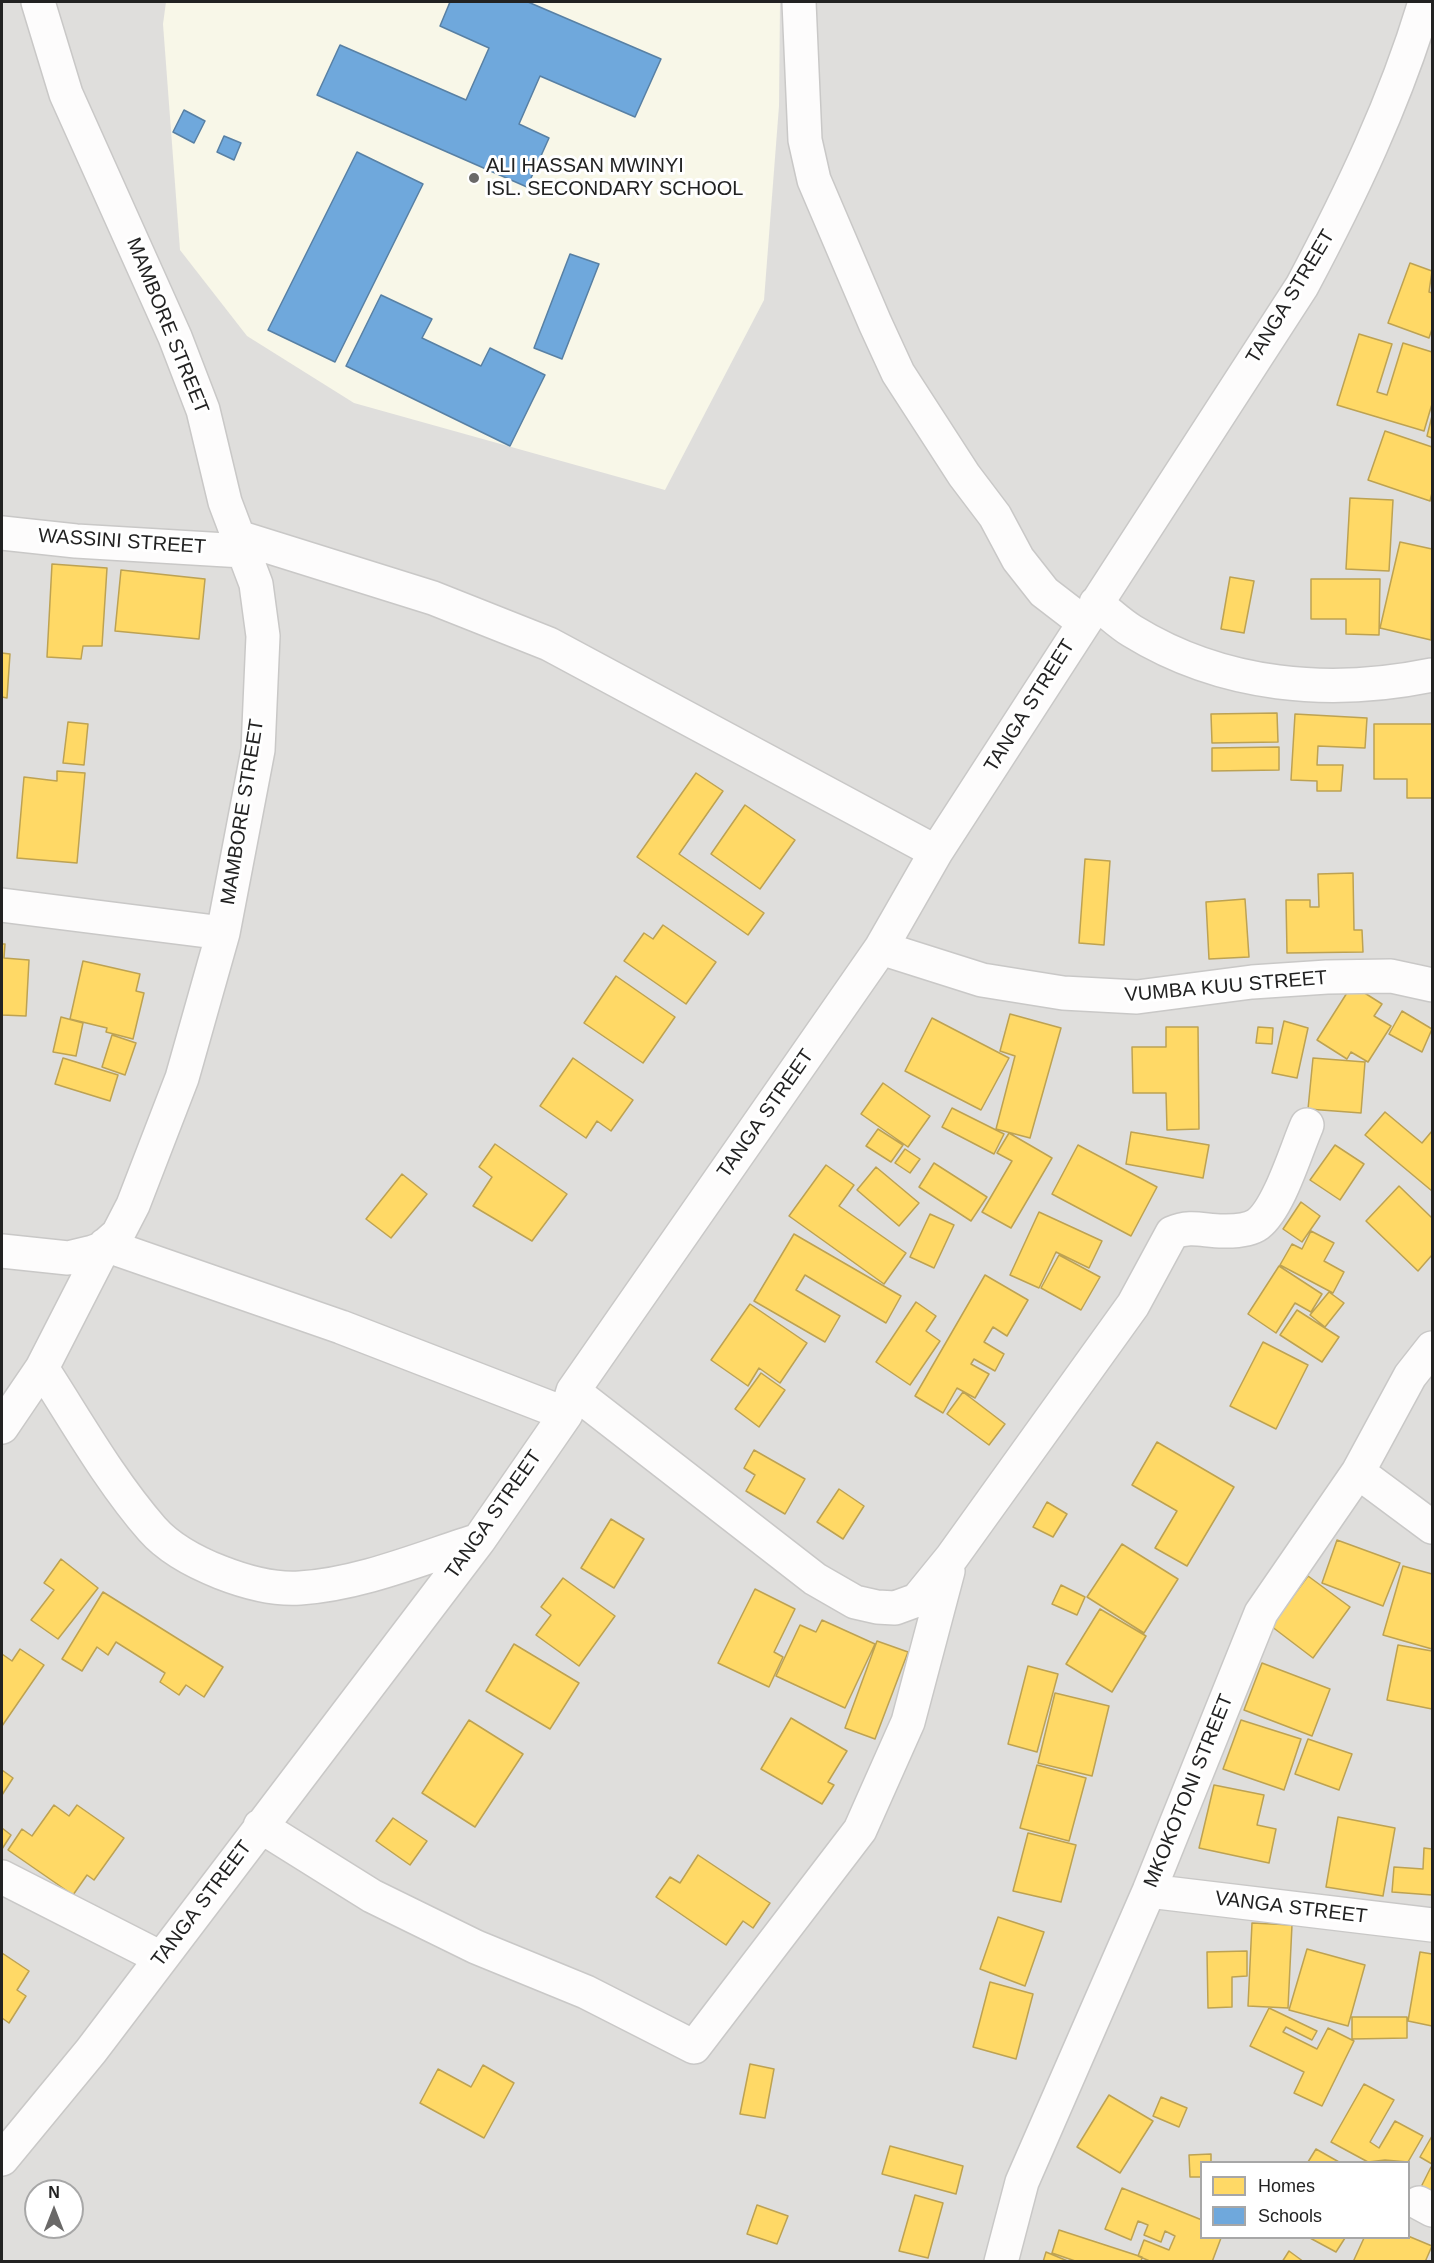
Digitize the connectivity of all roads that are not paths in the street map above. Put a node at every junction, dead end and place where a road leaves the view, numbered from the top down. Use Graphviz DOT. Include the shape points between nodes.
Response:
graph roads {
  1 [pos="38,2"];
  2 [pos="800,2"];
  3 [pos="1425,2"];
  4 [pos="2,533"];
  5 [pos="241,544"];
  6 [pos="1090,612"];
  7 [pos="1432,675"];
  8 [pos="936,852"];
  9 [pos="2,905"];
  10 [pos="223,933"];
  11 [pos="881,948"];
  12 [pos="1432,985"];
  13 [pos="1307,1125"];
  14 [pos="105,1245"];
  15 [pos="2,1251"];
  16 [pos="1432,1348"];
  17 [pos="42,1368"];
  18 [pos="570,1402"];
  19 [pos="2,1427"];
  20 [pos="1358,1472"];
  21 [pos="1432,1527"];
  22 [pos="479,1539"];
  23 [pos="952,1557"];
  24 [pos="260,1826"];
  25 [pos="2,1877"];
  26 [pos="1149,1891"];
  27 [pos="1432,1925"];
  28 [pos="161,1958"];
  29 [pos="2,2159"];
  30 [pos="1001,2262"];
  1 -- 5 [label="street, MAMBORE STREET" via="66,94 204,410 225,502"];
  2 -- 6 [label="street" via="805,140 814,180 898,373 995,516 1018,559 1044,592"];
  3 -- 6 [label="street, TANGA STREET" via="1410,50 1350,195 1307,276"];
  4 -- 5 [label="street, WASSINI STREET" via="76,541"];
  5 -- 8 [label="street, WASSINI STREET" via="433,598 549,644"];
  5 -- 10 [label="street, MAMBORE STREET" via="256,584 263,636 258,738"];
  6 -- 7 [label="street" via="1184,659 1229,674 1337,687"];
  6 -- 8 [label="street, TANGA STREET"];
  8 -- 11 [label="street, TANGA STREET"];
  9 -- 10 [label="street"];
  10 -- 14 [label="street, MAMBORE STREET" via="177,1089 133,1205 118,1234"];
  11 -- 12 [label="street, VUMBA KUU STREET" via="982,980 1063,993 1137,998 1251,982 1327,977 1391,976"];
  11 -- 18 [label="street, TANGA STREET"];
  13 -- 23 [label="street" via="1271,1208 1257,1225 1236,1231 1184,1227 1172,1233 1133,1305"];
  14 -- 15 [label="street, MAMBORE STREET" via="68,1258"];
  14 -- 17 [label="street"];
  14 -- 18 [label="street"];
  16 -- 20 [label="street, MKOKOTONI STREET" via="1410,1376"];
  17 -- 19 [label="street"];
  17 -- 22 [label="street" via="153,1530 184,1554 243,1582 301,1588 352,1580"];
  18 -- 22 [label="street, TANGA STREET"];
  18 -- 23 [label="street" via="815,1579 855,1602 895,1608 917,1600"];
  20 -- 21 [label="street"];
  20 -- 26 [label="street, MKOKOTONI STREET" via="1261,1613"];
  22 -- 24 [label="street, TANGA STREET"];
  23 -- 24 [label="street" via="908,1722 860,1830 693,2047 586,1992 476,1947 372,1896"];
  24 -- 28 [label="street, TANGA STREET"];
  25 -- 28 [label="street"];
  26 -- 27 [label="street, VANGA STREET"];
  26 -- 30 [label="street, MKOKOTONI STREET" via="1022,2182"];
  28 -- 29 [label="street, TANGA STREET"];
}
